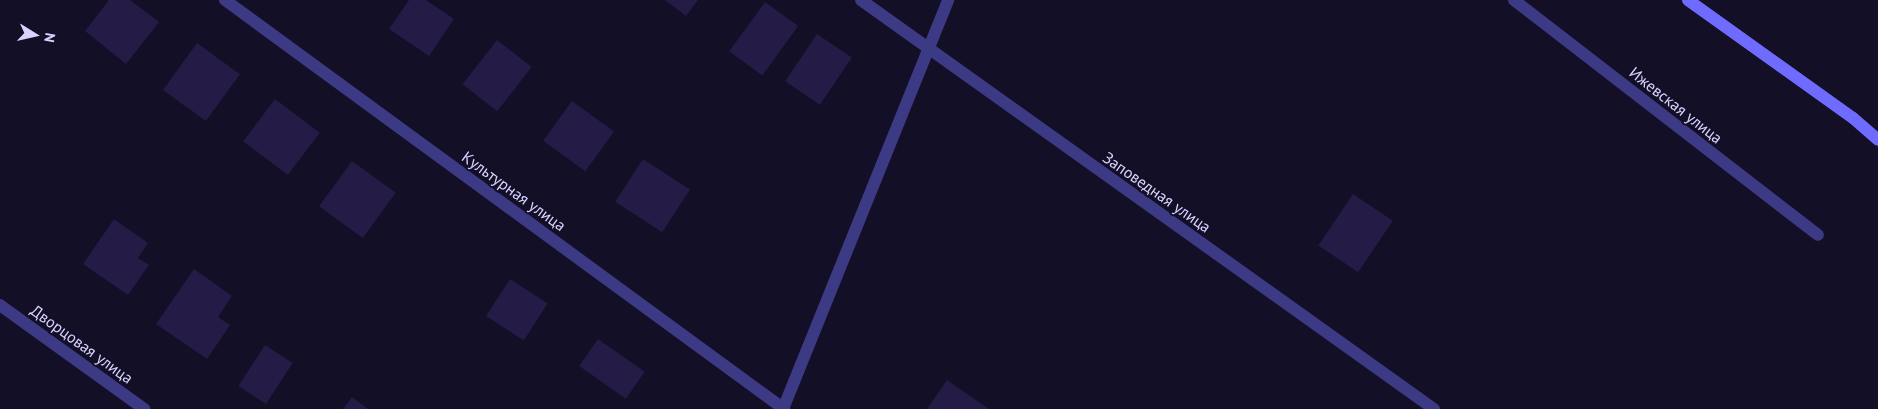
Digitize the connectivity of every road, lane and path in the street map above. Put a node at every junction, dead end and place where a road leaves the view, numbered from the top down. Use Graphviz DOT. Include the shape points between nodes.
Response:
graph roads {
  1 [pos="225,0"];
  2 [pos="861,0"];
  3 [pos="948,0"];
  4 [pos="1514,0"];
  5 [pos="1688,0"];
  6 [pos="928,49"];
  7 [pos="1878,140"];
  8 [pos="1818,235"];
  9 [pos="0,305"];
  10 [pos="144,409"];
  11 [pos="783,409"];
  12 [pos="1434,409"];
  1 -- 11 [label="street, Культурная улица"];
  2 -- 6 [label="street, Заповедная улица"];
  3 -- 6 [label="street"];
  4 -- 8 [label="street, Ижевская улица"];
  5 -- 7 [label="street" via="1853,118"];
  6 -- 11 [label="street"];
  6 -- 12 [label="street, Заповедная улица"];
  9 -- 10 [label="street, Дворцовая улица"];
}
